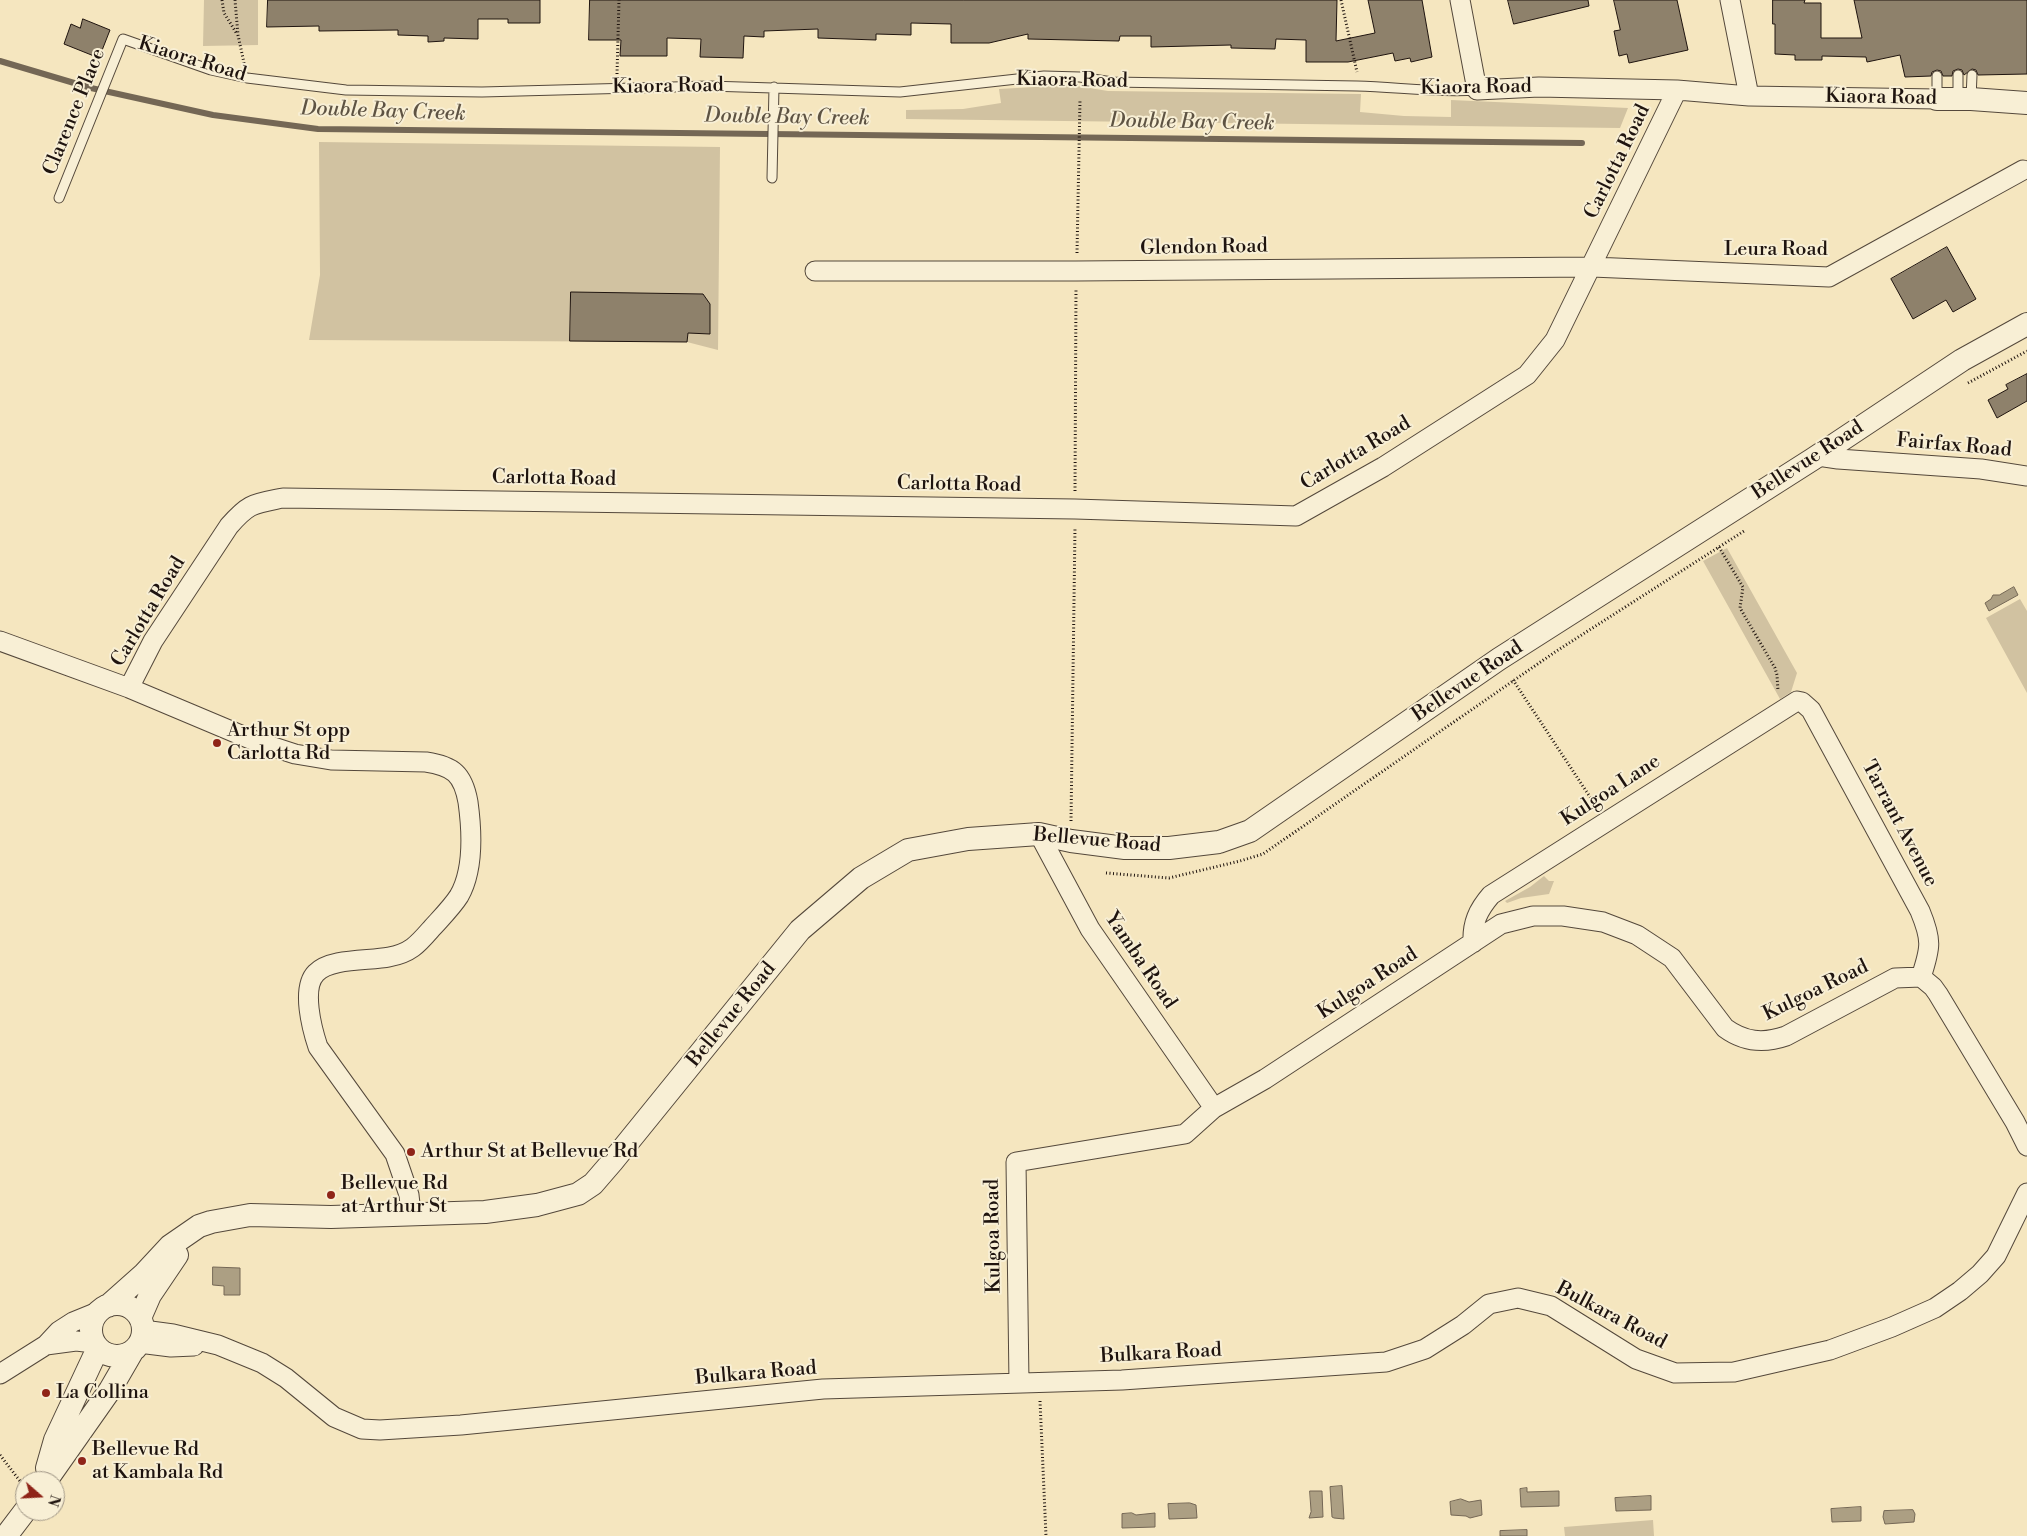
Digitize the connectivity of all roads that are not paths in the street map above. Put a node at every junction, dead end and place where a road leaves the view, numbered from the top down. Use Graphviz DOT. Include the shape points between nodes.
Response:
graph roads {
  1 [pos="1460,0"];
  2 [pos="1730,0"];
  3 [pos="123,39"];
  4 [pos="1958,75"];
  5 [pos="1972,75"];
  6 [pos="1937,76"];
  7 [pos="774,87"];
  8 [pos="1477,90"];
  9 [pos="1677,90"];
  10 [pos="1749,96"];
  11 [pos="1956,99"];
  12 [pos="2027,104"];
  13 [pos="2023,170"];
  14 [pos="772,178"];
  15 [pos="59,198"];
  16 [pos="1592,266"];
  17 [pos="815,271"];
  18 [pos="2027,324"];
  19 [pos="1818,456"];
  20 [pos="2027,476"];
  21 [pos="0,641"];
  22 [pos="129,688"];
  23 [pos="1802,702"];
  24 [pos="1039,834"];
  25 [pos="1473,942"];
  26 [pos="1921,977"];
  27 [pos="1214,1108"];
  28 [pos="2027,1146"];
  29 [pos="2027,1194"];
  30 [pos="411,1213"];
  31 [pos="199,1226"];
  32 [pos="104,1308"];
  33 [pos="139,1336"];
  34 [pos="46,1345"];
  35 [pos="96,1345"];
  36 [pos="0,1374"];
  37 [pos="1019,1383"];
  38 [pos="42,1471"];
  39 [pos="46,1471"];
  40 [pos="17,1521"];
  41 [pos="6,1536"];
  1 -- 8 [label="street"];
  2 -- 10 [label="street"];
  3 -- 7 [label="lane, Kiaora Road" via="211,70 247,78 346,90 482,92 617,87"];
  3 -- 15 [label="lane, Clarence Place"];
  4 -- 11 [label="lane"];
  5 -- 11 [label="lane"];
  6 -- 11 [label="lane"];
  7 -- 8 [label="lane, Kiaora Road" via="900,92 1044,76 1080,76 1112,82 1388,86 1454,92"];
  7 -- 14 [label="lane"];
  8 -- 9 [label="street, Kiaora Road" via="1539,87"];
  9 -- 10 [label="street, Kiaora Road"];
  9 -- 16 [label="street, Carlotta Road"];
  10 -- 11 [label="street, Kiaora Road"];
  11 -- 12 [label="street, Kiaora Road"];
  13 -- 16 [label="street, Leura Road" via="1829,277"];
  16 -- 17 [label="street, Glendon Road"];
  16 -- 22 [label="street, Carlotta Road" via="1555,340 1527,374 1383,467 1296,516 1065,509 283,498 243,509 229,526 153,641"];
  18 -- 19 [label="street, Bellevue Road" via="1962,360"];
  19 -- 20 [label="street, Fairfax Road" via="1981,469"];
  19 -- 24 [label="street, Bellevue Road" via="1499,659 1250,831 1220,842 1168,848 1125,848"];
  21 -- 22 [label="street"];
  22 -- 30 [label="street" via="254,741 294,754 332,760 440,764 455,772 464,786 470,824 470,854 466,880 459,896 412,950 333,965 316,973 309,986 313,1031 318,1047 395,1154 409,1195"];
  23 -- 25 [label="street, Kulgoa Lane" via="1793,702 1491,895 1476,917 1472,929"];
  23 -- 26 [label="street, Tarrant Avenue" via="1811,710 1920,911 1929,940 1929,953"];
  24 -- 27 [label="street, Yamba Road" via="1090,929"];
  24 -- 30 [label="street, Bellevue Road" via="968,839 908,850 861,878 800,930 612,1162 578,1194 537,1205 485,1212"];
  25 -- 26 [label="street, Kulgoa Road" via="1501,924 1533,916 1572,916 1603,922 1637,934 1672,958 1725,1028 1737,1036 1755,1041 1786,1036 1895,978"];
  25 -- 27 [label="street, Kulgoa Road" via="1265,1079"];
  26 -- 28 [label="street" via="1938,994"];
  27 -- 37 [label="street, Kulgoa Road" via="1185,1134 1016,1162"];
  29 -- 37 [label="street, Bulkara Road" via="1996,1256 1980,1274 1935,1308 1892,1328 1830,1350 1734,1372 1668,1370 1636,1359 1551,1306 1518,1298 1489,1304 1425,1349 1386,1362 1122,1380"];
  30 -- 31 [label="street, Bellevue Road" via="331,1217 250,1215"];
  31 -- 32 [label="street, Bellevue Road" via="170,1246 144,1274"];
  31 -- 33 [label="street" via="150,1295"];
  32 -- 33 [label="street" via="117,1304 134,1311"];
  32 -- 34 [label="street" via="73,1322"];
  32 -- 35 [label="street" via="94,1317 91,1326"];
  33 -- 35 [label="street" via="124,1356 105,1354"];
  33 -- 37 [label="street, Bulkara Road" via="173,1334 218,1345 262,1363 334,1417 371,1430 461,1425 823,1390"];
  33 -- 39 [label="street" via="110,1390"];
  34 -- 35 [label="street" via="76,1341"];
  34 -- 36 [label="street"];
  35 -- 38 [label="street"];
  40 -- 41 [label="street"];
}
